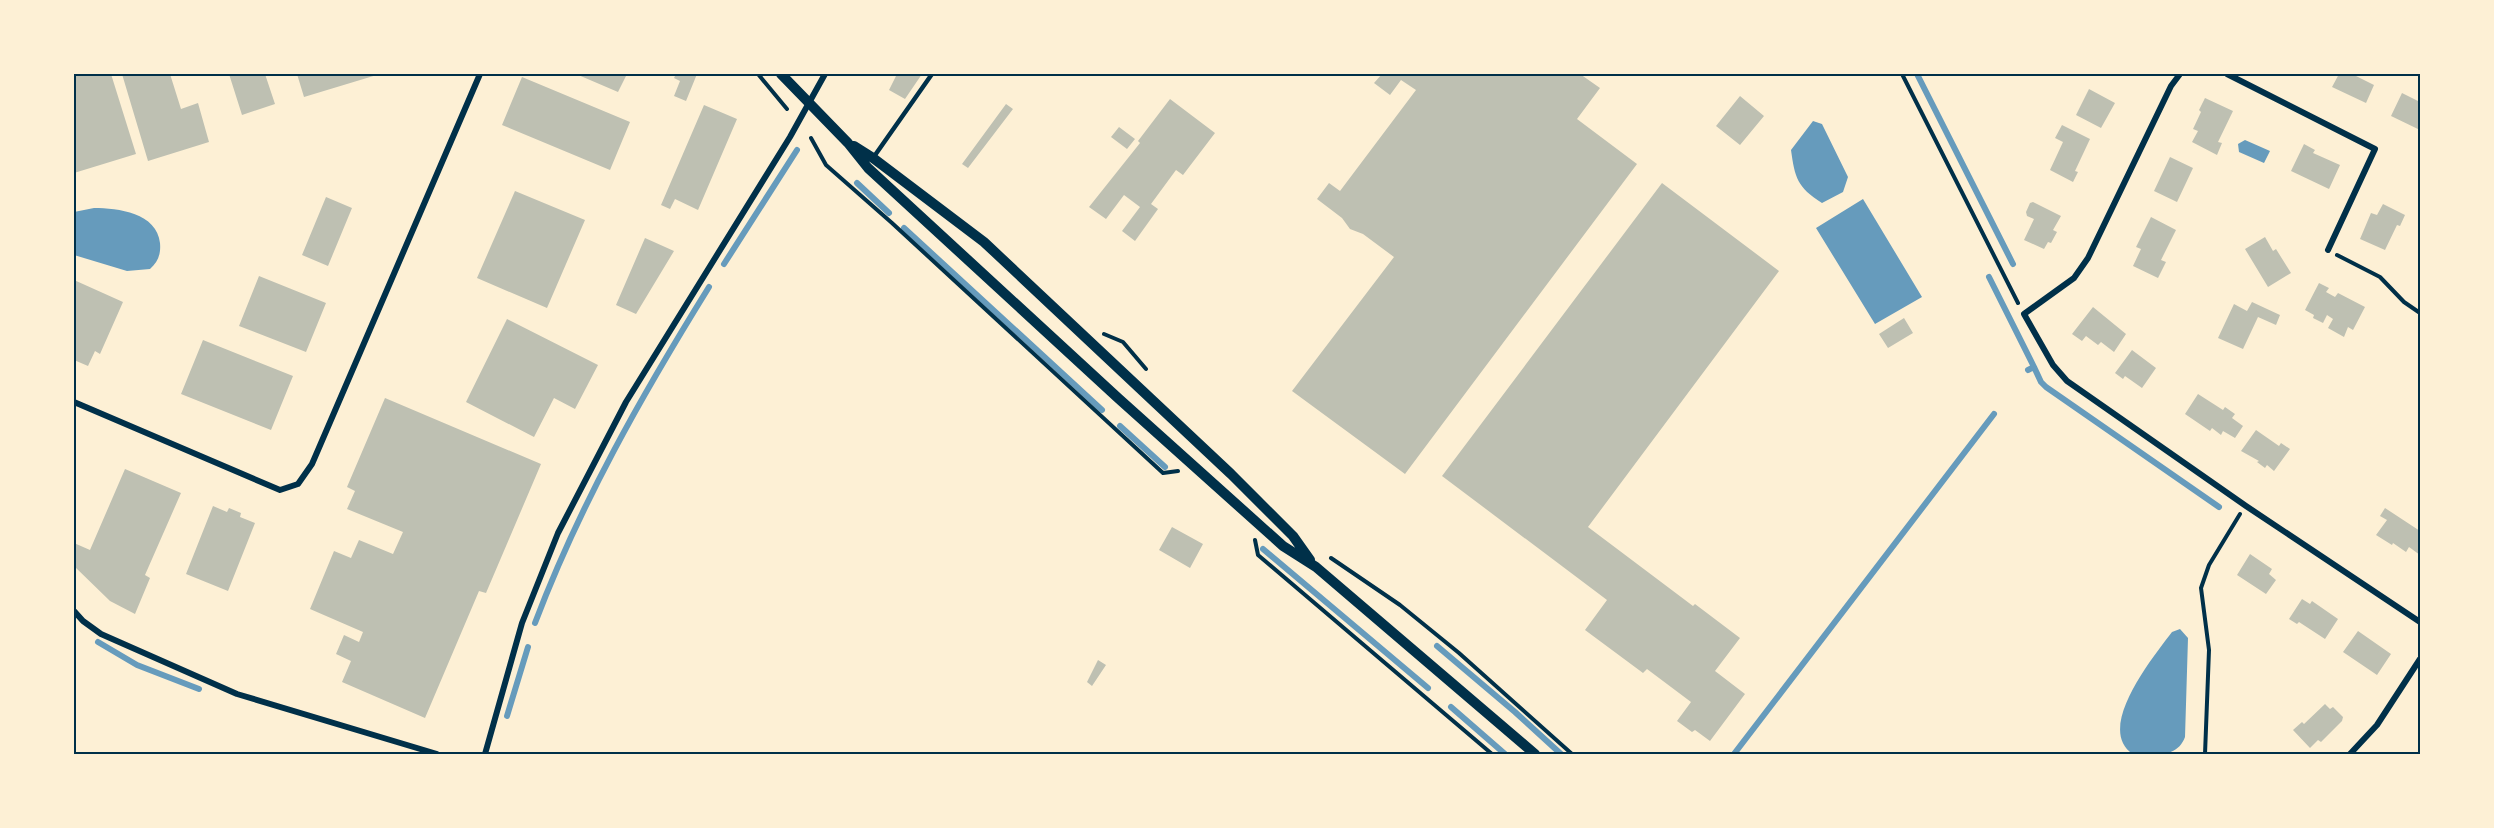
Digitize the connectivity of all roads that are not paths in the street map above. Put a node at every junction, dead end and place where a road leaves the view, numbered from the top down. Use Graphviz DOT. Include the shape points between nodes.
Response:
graph roads {
  1 [pos="480,74"];
  2 [pos="781,74"];
  3 [pos="825,74"];
  4 [pos="932,74"];
  5 [pos="2180,74"];
  6 [pos="2227,74"];
  7 [pos="811,100"];
  8 [pos="848,143"];
  9 [pos="873,158"];
  10 [pos="2328,250"];
  11 [pos="74,402"];
  12 [pos="1316,567"];
  13 [pos="74,611"];
  14 [pos="2421,622"];
  15 [pos="2421,658"];
  16 [pos="437,754"];
  17 [pos="485,754"];
  18 [pos="1535,754"];
  19 [pos="2350,754"];
  1 -- 11 [label="street" via="312,464 298,484 280,490"];
  2 -- 7 [label="street"];
  3 -- 7 [label="street"];
  4 -- 9 [label="lane"];
  5 -- 14 [label="street" via="2088,258 2074,278 2024,314 2053,365 2067,381"];
  6 -- 10 [label="street" via="2375,149"];
  7 -- 8 [label="street"];
  7 -- 17 [label="street" via="626,402 558,533 522,623"];
  8 -- 9 [label="street"];
  8 -- 12 [label="street" via="868,168 1118,398 1282,546"];
  9 -- 12 [label="street" via="984,242 1231,474 1293,536"];
  12 -- 18 [label="street"];
  13 -- 16 [label="street" via="101,634 237,694"];
  15 -- 19 [label="street" via="2377,725"];
}
